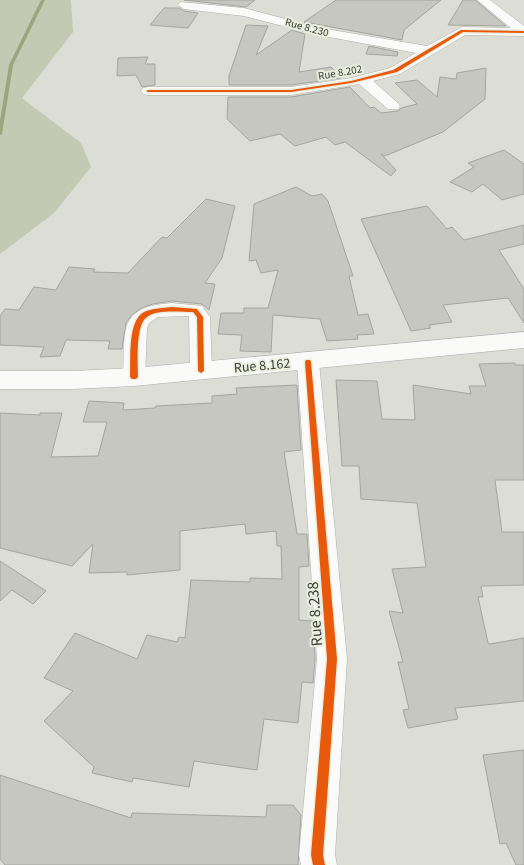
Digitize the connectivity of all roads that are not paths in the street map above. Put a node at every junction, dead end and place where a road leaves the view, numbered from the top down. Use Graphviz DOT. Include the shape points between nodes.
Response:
graph roads {
  1 [pos="483,0"];
  2 [pos="184,5"];
  3 [pos="524,32"];
  4 [pos="430,51"];
  5 [pos="362,79"];
  6 [pos="148,92"];
  7 [pos="393,106"];
  8 [pos="524,340"];
  9 [pos="308,362"];
  10 [pos="200,371"];
  11 [pos="134,377"];
  12 [pos="0,380"];
  13 [pos="318,865"];
  1 -- 3 [label="street"];
  2 -- 4 [label="street, Rue 8.230" via="244,12 318,31"];
  3 -- 4 [label="street, Rue 8.202" via="462,30"];
  4 -- 5 [label="street, Rue 8.202" via="395,72"];
  5 -- 6 [label="street, Rue 8.202" via="291,91"];
  5 -- 7 [label="street"];
  8 -- 9 [label="highway, Rue 8.162"];
  9 -- 10 [label="highway, Rue 8.162"];
  9 -- 13 [label="street, Rue 8.238" via="332,659"];
  10 -- 11 [label="highway, Rue 8.162"];
  10 -- 11 [label="street" via="200,317 195,310 155,311 145,313 138,320"];
  11 -- 12 [label="highway, Rue 8.162"];
}
